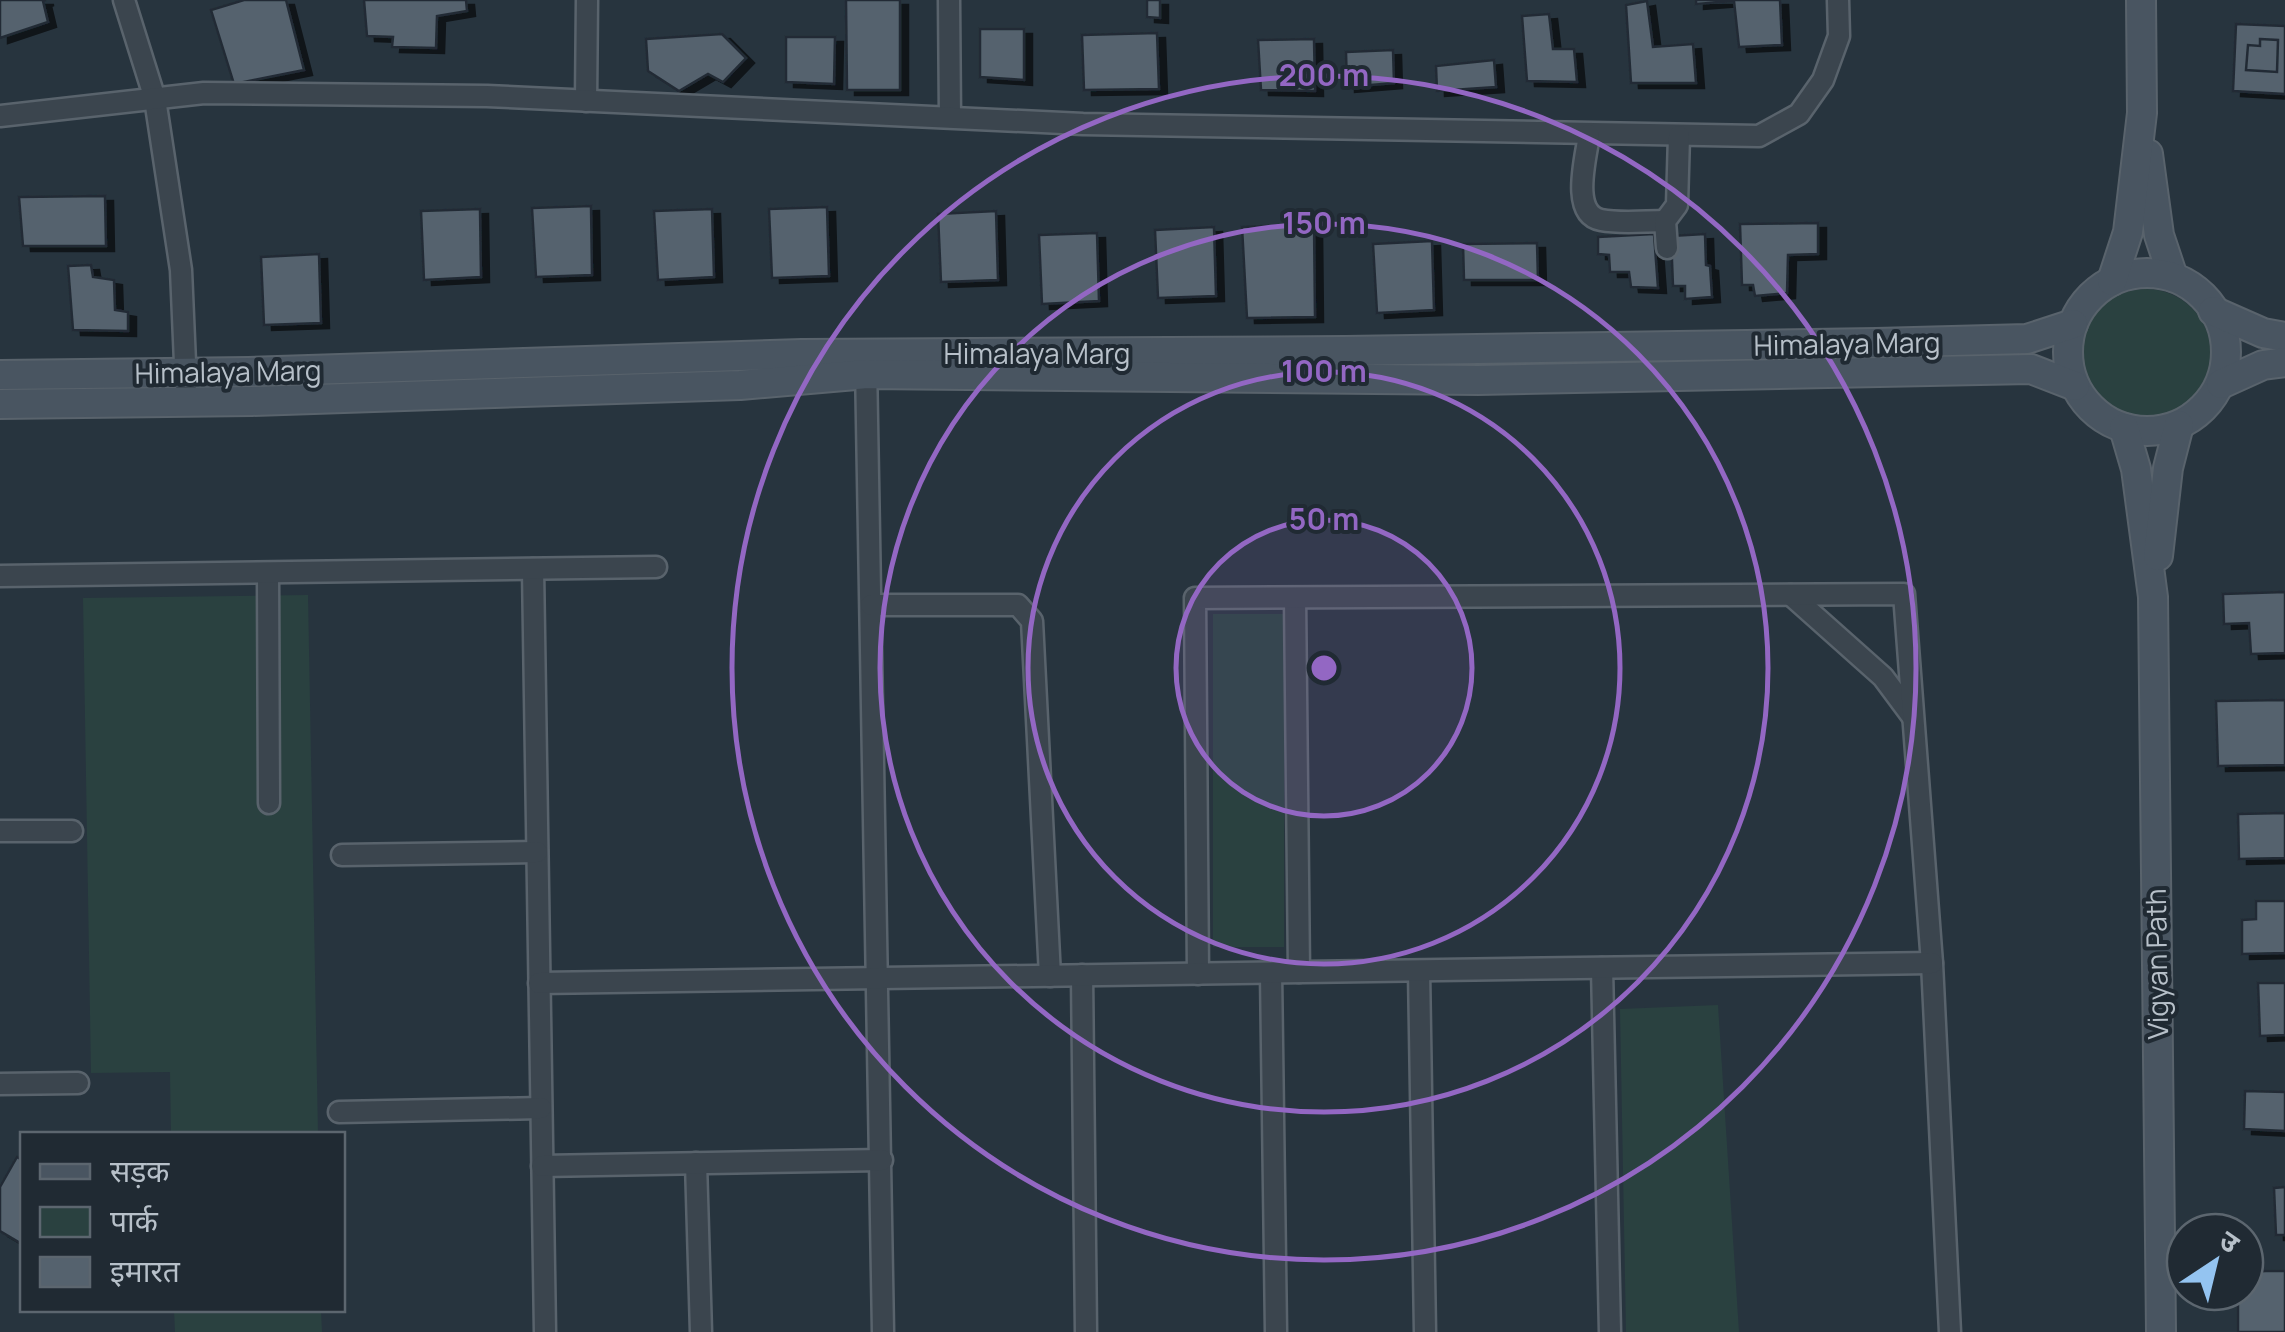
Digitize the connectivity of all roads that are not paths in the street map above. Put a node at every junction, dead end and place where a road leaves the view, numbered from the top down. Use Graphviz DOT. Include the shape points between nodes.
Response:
graph roads {
  1 [pos="124,0"];
  2 [pos="587,0"];
  3 [pos="949,0"];
  4 [pos="1838,0"];
  5 [pos="2141,0"];
  6 [pos="155,99"];
  7 [pos="586,101"];
  8 [pos="2142,113"];
  9 [pos="0,116"];
  10 [pos="950,118"];
  11 [pos="1588,135"];
  12 [pos="1679,136"];
  13 [pos="1665,222"];
  14 [pos="1667,248"];
  15 [pos="2173,277"];
  16 [pos="2112,281"];
  17 [pos="2213,311"];
  18 [pos="2073,324"];
  19 [pos="2285,337"];
  20 [pos="2285,362"];
  21 [pos="866,364"];
  22 [pos="186,373"];
  23 [pos="0,375"];
  24 [pos="2221,384"];
  25 [pos="2075,386"];
  26 [pos="187,402"];
  27 [pos="0,404"];
  28 [pos="2178,426"];
  29 [pos="2124,428"];
  30 [pos="656,568"];
  31 [pos="533,569"];
  32 [pos="268,573"];
  33 [pos="0,576"];
  34 [pos="1791,595"];
  35 [pos="2153,597"];
  36 [pos="1295,598"];
  37 [pos="871,606"];
  38 [pos="1914,718"];
  39 [pos="270,803"];
  40 [pos="0,831"];
  41 [pos="72,831"];
  42 [pos="537,852"];
  43 [pos="342,855"];
  44 [pos="1932,964"];
  45 [pos="1602,968"];
  46 [pos="1420,971"];
  47 [pos="1299,972"];
  48 [pos="1271,973"];
  49 [pos="1198,974"];
  50 [pos="1050,976"];
  51 [pos="1082,976"];
  52 [pos="877,978"];
  53 [pos="539,983"];
  54 [pos="78,1083"];
  55 [pos="0,1084"];
  56 [pos="541,1108"];
  57 [pos="339,1112"];
  58 [pos="881,1160"];
  59 [pos="696,1163"];
  60 [pos="542,1166"];
  61 [pos="544,1332"];
  62 [pos="701,1332"];
  63 [pos="883,1332"];
  64 [pos="1086,1332"];
  65 [pos="1276,1332"];
  66 [pos="1424,1332"];
  67 [pos="1610,1332"];
  68 [pos="1950,1332"];
  69 [pos="2161,1332"];
  1 -- 6 [label="street"];
  2 -- 7 [label="street"];
  3 -- 10 [label="street"];
  4 -- 12 [label="street" via="1838,36 1823,80 1799,114 1759,136"];
  5 -- 8 [label="main road"];
  6 -- 7 [label="street" via="204,93"];
  6 -- 9 [label="street"];
  6 -- 22 [label="street" via="181,270"];
  7 -- 10 [label="street"];
  8 -- 15 [label="main road" via="2159,235"];
  8 -- 16 [label="main road" via="2128,232"];
  10 -- 11 [label="street"];
  11 -- 12 [label="street"];
  11 -- 13 [label="street" via="1586,211 1600,220"];
  12 -- 13 [label="street" via="1677,206"];
  13 -- 14 [label="street"];
  15 -- 16 [label="main road" via="2144,273"];
  15 -- 17 [label="main road" via="2201,294"];
  16 -- 18 [label="main road" via="2088,299"];
  17 -- 19 [label="main road"];
  17 -- 24 [label="main road" via="2227,349"];
  18 -- 21 [label="main road, Himalaya Marg" via="2027,338"];
  18 -- 25 [label="main road" via="2068,356"];
  20 -- 24 [label="main road"];
  21 -- 22 [label="main road, Himalaya Marg"];
  21 -- 25 [label="main road, Himalaya Marg" via="1478,380 2031,369"];
  21 -- 26 [label="main road, Himalaya Marg" via="740,386"];
  21 -- 37 [label="street"];
  22 -- 23 [label="main road, Himalaya Marg"];
  22 -- 26 [label="street"];
  24 -- 28 [label="main road" via="2206,406"];
  25 -- 29 [label="main road" via="2094,411"];
  26 -- 27 [label="main road, Himalaya Marg"];
  28 -- 29 [label="main road" via="2152,432"];
  28 -- 35 [label="main road, Vigyan Path"];
  29 -- 35 [label="main road, Vigyan Path"];
  30 -- 31 [label="street"];
  31 -- 32 [label="street"];
  31 -- 42 [label="street"];
  32 -- 33 [label="street"];
  32 -- 39 [label="street"];
  34 -- 36 [label="street"];
  34 -- 38 [label="street" via="1883,677"];
  34 -- 38 [label="street" via="1904,594"];
  35 -- 69 [label="main road, Vigyan Path"];
  36 -- 47 [label="street"];
  36 -- 49 [label="street" via="1195,598"];
  37 -- 50 [label="street" via="1018,605 1032,621"];
  37 -- 52 [label="street"];
  38 -- 44 [label="street"];
  40 -- 41 [label="street"];
  42 -- 43 [label="street"];
  42 -- 53 [label="street"];
  44 -- 45 [label="street"];
  44 -- 68 [label="street"];
  45 -- 46 [label="street"];
  45 -- 67 [label="street"];
  46 -- 47 [label="street"];
  46 -- 66 [label="street"];
  47 -- 48 [label="street"];
  48 -- 49 [label="street"];
  48 -- 65 [label="street"];
  49 -- 51 [label="street"];
  50 -- 51 [label="street"];
  50 -- 52 [label="street"];
  51 -- 64 [label="street"];
  52 -- 53 [label="street"];
  52 -- 58 [label="street"];
  53 -- 56 [label="street"];
  54 -- 55 [label="street"];
  56 -- 57 [label="street"];
  56 -- 60 [label="street"];
  58 -- 59 [label="street"];
  58 -- 63 [label="street"];
  59 -- 60 [label="street"];
  59 -- 62 [label="street"];
  60 -- 61 [label="street"];
}
